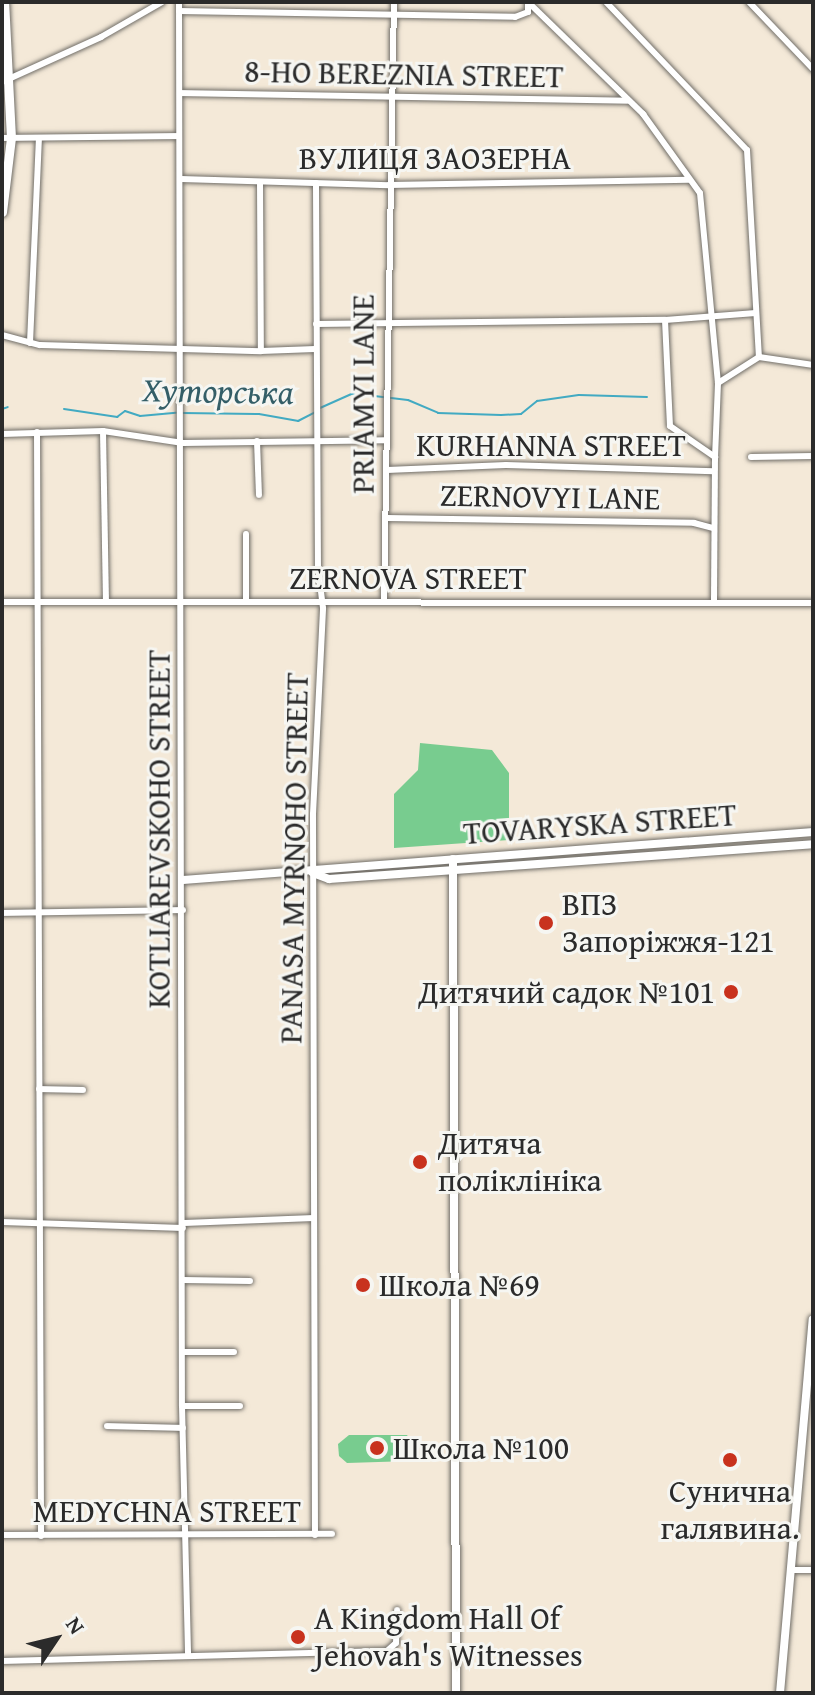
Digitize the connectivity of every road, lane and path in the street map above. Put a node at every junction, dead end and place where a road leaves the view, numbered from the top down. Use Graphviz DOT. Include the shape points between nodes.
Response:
graph roads {
  1 [pos="4,2"];
  2 [pos="162,2"];
  3 [pos="179,2"];
  4 [pos="394,2"];
  5 [pos="528,2"];
  6 [pos="606,2"];
  7 [pos="749,2"];
  8 [pos="179,11"];
  9 [pos="394,16"];
  10 [pos="813,69"];
  11 [pos="6,82"];
  12 [pos="180,93"];
  13 [pos="392,98"];
  14 [pos="627,101"];
  15 [pos="179,136"];
  16 [pos="7,138"];
  17 [pos="39,138"];
  18 [pos="181,179"];
  19 [pos="689,180"];
  20 [pos="260,182"];
  21 [pos="316,183"];
  22 [pos="389,185"];
  23 [pos="2,212"];
  24 [pos="756,313"];
  25 [pos="708,317"];
  26 [pos="665,320"];
  27 [pos="316,324"];
  28 [pos="385,325"];
  29 [pos="2,335"];
  30 [pos="30,343"];
  31 [pos="315,349"];
  32 [pos="181,350"];
  33 [pos="261,351"];
  34 [pos="759,357"];
  35 [pos="813,365"];
  36 [pos="718,383"];
  37 [pos="103,431"];
  38 [pos="37,432"];
  39 [pos="2,434"];
  40 [pos="317,439"];
  41 [pos="386,440"];
  42 [pos="257,441"];
  43 [pos="183,443"];
  44 [pos="813,456"];
  45 [pos="715,457"];
  46 [pos="751,457"];
  47 [pos="387,470"];
  48 [pos="714,471"];
  49 [pos="259,495"];
  50 [pos="387,518"];
  51 [pos="713,528"];
  52 [pos="246,534"];
  53 [pos="322,600"];
  54 [pos="714,601"];
  55 [pos="2,602"];
  56 [pos="39,602"];
  57 [pos="106,602"];
  58 [pos="182,602"];
  59 [pos="246,602"];
  60 [pos="384,602"];
  61 [pos="813,603"];
  62 [pos="813,832"];
  63 [pos="813,844"];
  64 [pos="476,856"];
  65 [pos="453,859"];
  66 [pos="476,867"];
  67 [pos="454,871"];
  68 [pos="313,873"];
  69 [pos="183,880"];
  70 [pos="183,910"];
  71 [pos="37,912"];
  72 [pos="2,913"];
  73 [pos="39,1089"];
  74 [pos="83,1090"];
  75 [pos="314,1218"];
  76 [pos="2,1222"];
  77 [pos="37,1222"];
  78 [pos="184,1226"];
  79 [pos="183,1280"];
  80 [pos="250,1281"];
  81 [pos="813,1319"];
  82 [pos="183,1352"];
  83 [pos="234,1352"];
  84 [pos="182,1406"];
  85 [pos="240,1406"];
  86 [pos="107,1426"];
  87 [pos="183,1428"];
  88 [pos="332,1534"];
  89 [pos="2,1535"];
  90 [pos="315,1535"];
  91 [pos="41,1536"];
  92 [pos="188,1536"];
  93 [pos="792,1570"];
  94 [pos="813,1570"];
  95 [pos="397,1610"];
  96 [pos="188,1655"];
  97 [pos="2,1661"];
  98 [pos="456,1693"];
  99 [pos="780,1693"];
  1 -- 11 [label="main road"];
  2 -- 11 [label="street"];
  3 -- 8 [label="street, KOTLIAREVSKOHO STREET"];
  4 -- 9 [label="street, PRIAMYI LANE"];
  5 -- 9 [label="street" via="528,12 515,17"];
  5 -- 14 [label="street"];
  6 -- 24 [label="street" via="747,150"];
  7 -- 10 [label="street"];
  8 -- 9 [label="street"];
  8 -- 12 [label="street, KOTLIAREVSKOHO STREET"];
  9 -- 13 [label="street, PRIAMYI LANE"];
  11 -- 16 [label="main road"];
  12 -- 13 [label="street, 8-HO BEREZNIA STREET"];
  12 -- 15 [label="street, KOTLIAREVSKOHO STREET"];
  13 -- 14 [label="street, 8-HO BEREZNIA STREET"];
  13 -- 22 [label="street, PRIAMYI LANE"];
  14 -- 19 [label="street" via="643,114"];
  15 -- 17 [label="street"];
  15 -- 18 [label="street, KOTLIAREVSKOHO STREET"];
  16 -- 17 [label="street"];
  16 -- 23 [label="main road"];
  17 -- 30 [label="street"];
  18 -- 20 [label="street, ВУЛИЦЯ ЗАОЗЕРНА"];
  18 -- 32 [label="street, KOTLIAREVSKOHO STREET"];
  19 -- 22 [label="street, ВУЛИЦЯ ЗАОЗЕРНА"];
  19 -- 25 [label="street" via="703,204"];
  20 -- 21 [label="street, ВУЛИЦЯ ЗАОЗЕРНА"];
  20 -- 33 [label="street"];
  21 -- 22 [label="street, ВУЛИЦЯ ЗАОЗЕРНА"];
  21 -- 27 [label="street, PANASA MYRNOHO STREET"];
  22 -- 28 [label="street, PRIAMYI LANE"];
  24 -- 25 [label="street"];
  24 -- 34 [label="street"];
  25 -- 26 [label="street"];
  25 -- 36 [label="street"];
  26 -- 28 [label="street"];
  26 -- 45 [label="street" via="670,426"];
  27 -- 28 [label="street"];
  27 -- 31 [label="street, PANASA MYRNOHO STREET"];
  28 -- 41 [label="street, PRIAMYI LANE"];
  29 -- 30 [label="street"];
  30 -- 32 [label="street"];
  31 -- 33 [label="street"];
  31 -- 40 [label="street, PANASA MYRNOHO STREET"];
  32 -- 33 [label="street"];
  32 -- 43 [label="street, KOTLIAREVSKOHO STREET"];
  34 -- 35 [label="street"];
  34 -- 36 [label="street"];
  36 -- 45 [label="street"];
  37 -- 38 [label="street"];
  37 -- 43 [label="street"];
  37 -- 57 [label="street"];
  38 -- 39 [label="street"];
  38 -- 56 [label="street"];
  40 -- 41 [label="street"];
  40 -- 42 [label="street"];
  40 -- 53 [label="street, PANASA MYRNOHO STREET"];
  41 -- 47 [label="street, PRIAMYI LANE"];
  42 -- 43 [label="street"];
  42 -- 49 [label="street"];
  43 -- 58 [label="street, KOTLIAREVSKOHO STREET"];
  44 -- 46 [label="street"];
  45 -- 48 [label="street"];
  47 -- 48 [label="street, KURHANNA STREET" via="506,465"];
  47 -- 50 [label="street, PRIAMYI LANE"];
  48 -- 51 [label="street"];
  50 -- 51 [label="street, ZERNOVYI LANE" via="694,523"];
  50 -- 60 [label="street, PRIAMYI LANE"];
  51 -- 54 [label="street"];
  52 -- 59 [label="street"];
  53 -- 59 [label="street, ZERNOVA STREET"];
  53 -- 60 [label="street, ZERNOVA STREET"];
  53 -- 68 [label="street, PANASA MYRNOHO STREET"];
  54 -- 60 [label="street, ZERNOVA STREET"];
  54 -- 61 [label="street, ZERNOVA STREET"];
  55 -- 56 [label="street, ZERNOVA STREET"];
  56 -- 57 [label="street, ZERNOVA STREET"];
  56 -- 71 [label="street"];
  57 -- 58 [label="street, ZERNOVA STREET"];
  58 -- 59 [label="street, ZERNOVA STREET"];
  58 -- 69 [label="street, KOTLIAREVSKOHO STREET"];
  62 -- 64 [label="street, TOVARYSKA STREET"];
  63 -- 66 [label="street, TOVARYSKA STREET"];
  64 -- 65 [label="street, TOVARYSKA STREET"];
  64 -- 66 [label="street" via="471,862"];
  65 -- 67 [label="street"];
  65 -- 68 [label="street, TOVARYSKA STREET"];
  66 -- 67 [label="street, TOVARYSKA STREET"];
  67 -- 68 [label="street, TOVARYSKA STREET" via="329,879"];
  67 -- 98 [label="street"];
  68 -- 69 [label="street"];
  68 -- 75 [label="street, PANASA MYRNOHO STREET"];
  69 -- 70 [label="street, KOTLIAREVSKOHO STREET"];
  70 -- 71 [label="street"];
  70 -- 78 [label="street, KOTLIAREVSKOHO STREET"];
  71 -- 72 [label="street"];
  71 -- 73 [label="street"];
  73 -- 74 [label="street"];
  73 -- 77 [label="street"];
  75 -- 78 [label="street"];
  75 -- 90 [label="street, PANASA MYRNOHO STREET"];
  76 -- 77 [label="street"];
  77 -- 78 [label="street"];
  77 -- 91 [label="street"];
  78 -- 79 [label="street, KOTLIAREVSKOHO STREET"];
  79 -- 80 [label="street"];
  79 -- 82 [label="street, KOTLIAREVSKOHO STREET"];
  81 -- 93 [label="street"];
  82 -- 83 [label="street"];
  82 -- 84 [label="street, KOTLIAREVSKOHO STREET"];
  84 -- 85 [label="street"];
  84 -- 87 [label="street, KOTLIAREVSKOHO STREET"];
  86 -- 87 [label="street"];
  87 -- 92 [label="street, KOTLIAREVSKOHO STREET"];
  88 -- 90 [label="street, MEDYCHNA STREET"];
  89 -- 91 [label="street, MEDYCHNA STREET"];
  90 -- 92 [label="street, MEDYCHNA STREET"];
  91 -- 92 [label="street, MEDYCHNA STREET"];
  92 -- 96 [label="street, KOTLIAREVSKOHO STREET"];
  93 -- 94 [label="street"];
  93 -- 99 [label="street"];
  95 -- 96 [label="street" via="393,1650"];
  96 -- 97 [label="street"];
}
